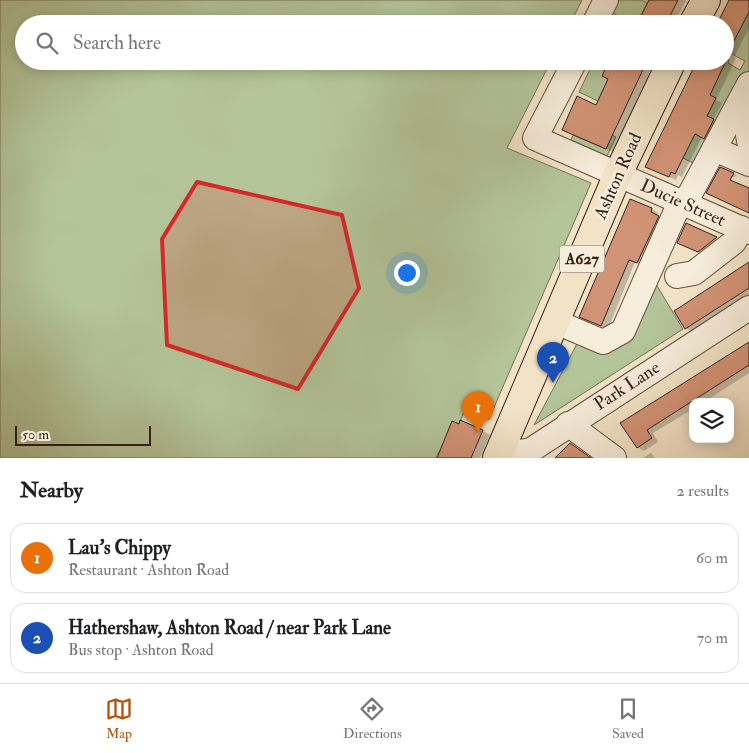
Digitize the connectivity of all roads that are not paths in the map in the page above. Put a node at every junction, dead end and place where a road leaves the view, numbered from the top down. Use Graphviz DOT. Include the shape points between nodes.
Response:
graph roads {
  1 [pos="606,0"];
  2 [pos="706,0"];
  3 [pos="598,15"];
  4 [pos="698,15"];
  5 [pos="570,70"];
  6 [pos="668,70"];
  7 [pos="745,91"];
  8 [pos="749,142"];
  9 [pos="714,149"];
  10 [pos="749,164"];
  11 [pos="618,174"];
  12 [pos="682,202"];
  13 [pos="745,230"];
  14 [pos="677,276"];
  15 [pos="749,308"];
  16 [pos="556,322"];
  17 [pos="568,424"];
  18 [pos="500,452"];
  19 [pos="614,458"];
  1 -- 3 [label="street"];
  2 -- 4 [label="highway"];
  5 -- 11 [label="street, Ducie Street" via="536,138"];
  6 -- 11 [label="highway, Ashton Road / A627"];
  7 -- 8 [label="street"];
  7 -- 9 [label="street"];
  9 -- 10 [label="street"];
  9 -- 12 [label="street" via="690,194"];
  11 -- 12 [label="street, Ducie Street"];
  11 -- 16 [label="highway, Ashton Road / A627"];
  12 -- 13 [label="street, Ducie Street"];
  12 -- 16 [label="street" via="622,330 603,342"];
  13 -- 14 [label="street" via="694,273"];
  15 -- 17 [label="street, Park Lane"];
  16 -- 18 [label="highway, Ashton Road / A627"];
  17 -- 18 [label="street, Park Lane" via="531,450"];
  17 -- 19 [label="street"];
}
